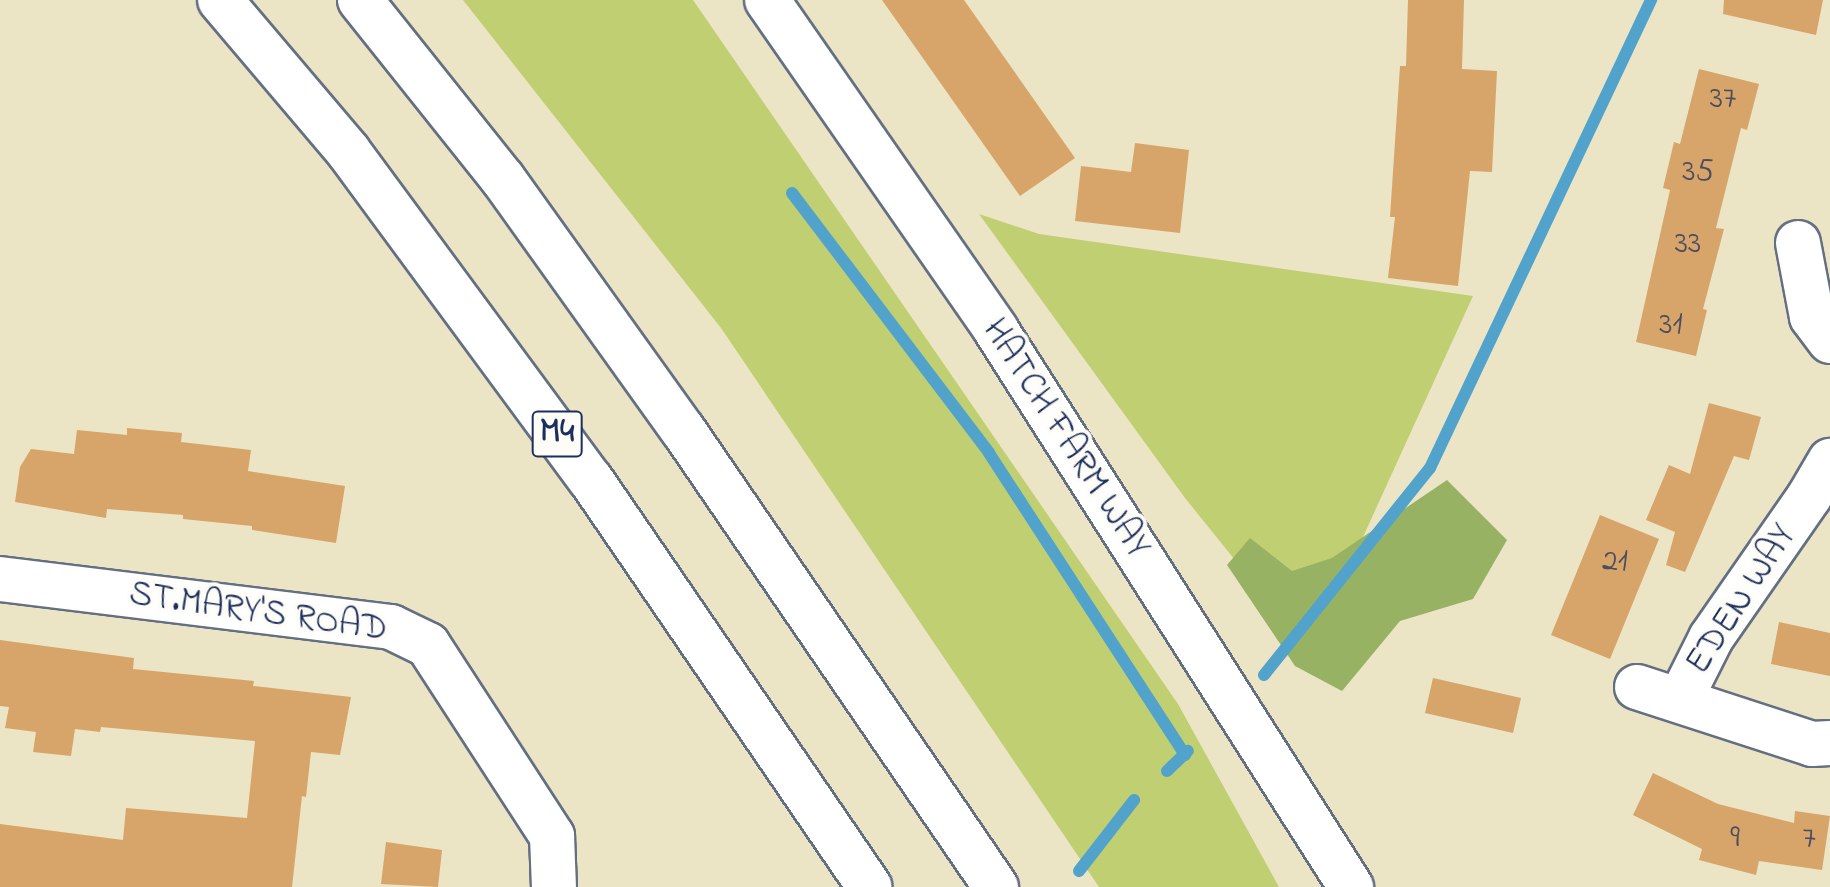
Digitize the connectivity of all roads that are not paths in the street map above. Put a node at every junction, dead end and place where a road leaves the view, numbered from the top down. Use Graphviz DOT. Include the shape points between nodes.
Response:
graph roads {
  1 [pos="220,0"];
  2 [pos="360,0"];
  3 [pos="767,0"];
  4 [pos="1798,243"];
  5 [pos="1830,341"];
  6 [pos="1830,461"];
  7 [pos="0,579"];
  8 [pos="1637,687"];
  9 [pos="1681,698"];
  10 [pos="1830,743"];
  11 [pos="554,887"];
  12 [pos="870,887"];
  13 [pos="996,887"];
  14 [pos="1351,887"];
  1 -- 12 [label="main road, M4" via="348,151 591,480"];
  2 -- 13 [label="main road" via="503,179 683,430"];
  3 -- 14 [label="main road, HATCH FARM WAY" via="996,330"];
  4 -- 5 [label="main road" via="1812,317"];
  6 -- 9 [label="main road, EDEN WAY" via="1711,638"];
  7 -- 11 [label="main road, ST.MARY'S ROAD" via="391,627 428,645 552,836"];
  8 -- 9 [label="main road, EDEN WAY"];
  9 -- 10 [label="main road, EDEN WAY" via="1812,744"];
}
